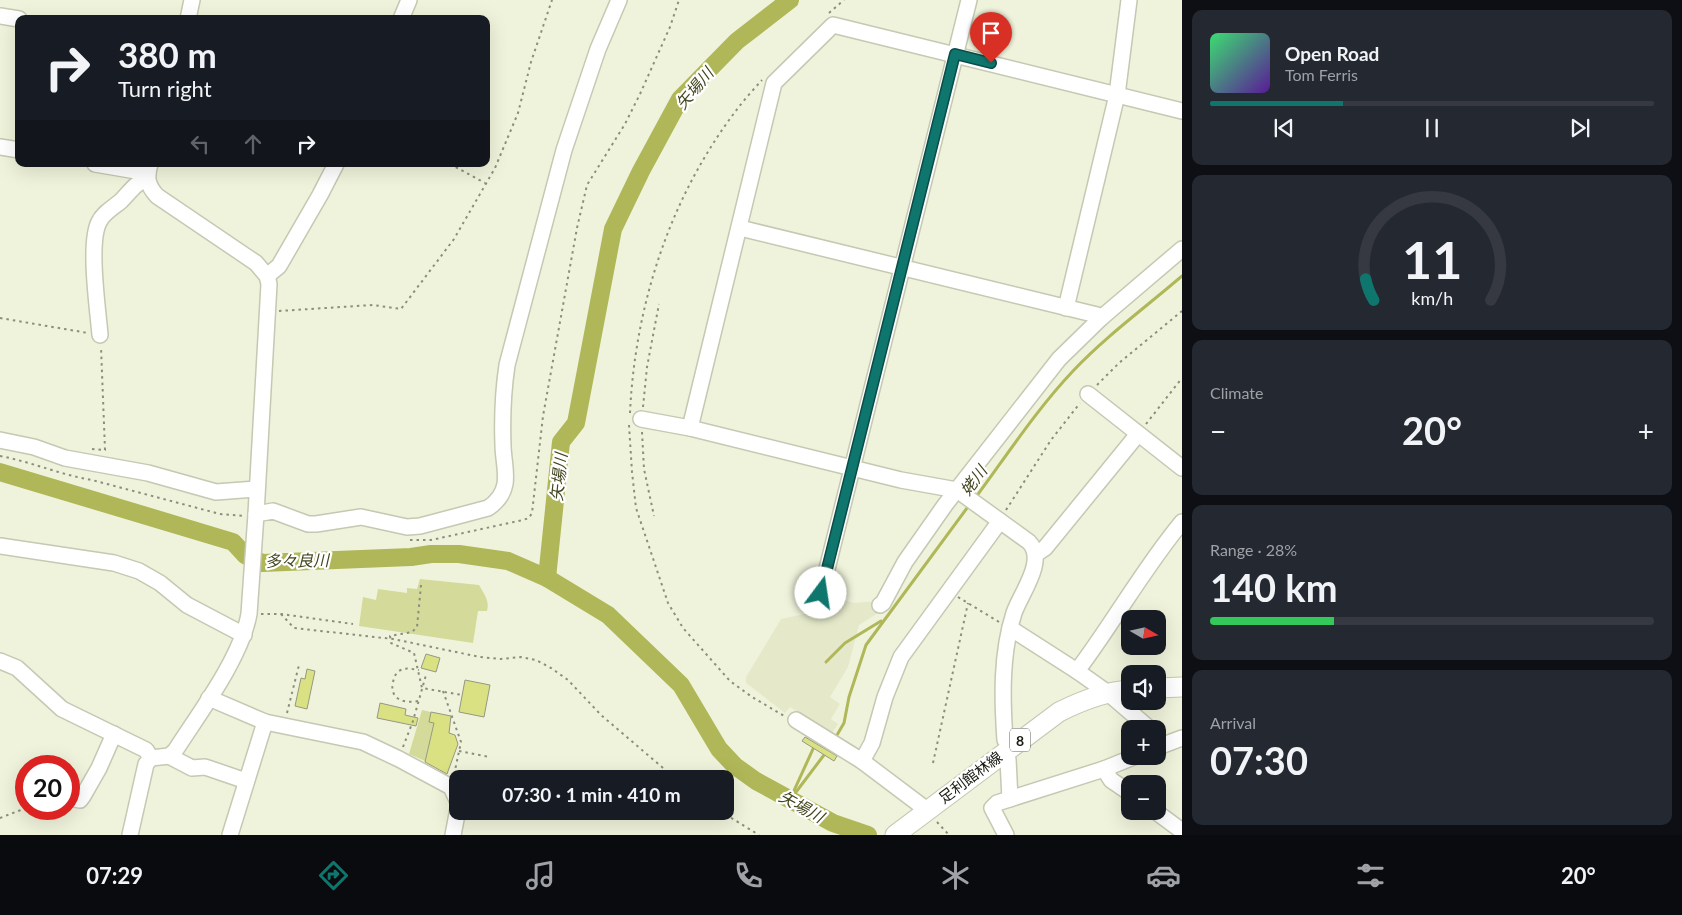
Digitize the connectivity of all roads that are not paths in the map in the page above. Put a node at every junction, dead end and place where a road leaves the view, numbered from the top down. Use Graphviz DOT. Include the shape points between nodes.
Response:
graph roads {
  1 [pos="192,0"];
  2 [pos="409,0"];
  3 [pos="619,0"];
  4 [pos="969,0"];
  5 [pos="1129,0"];
  6 [pos="189,15"];
  7 [pos="402,15"];
  8 [pos="0,16"];
  9 [pos="15,18"];
  10 [pos="955,54"];
  11 [pos="1118,95"];
  12 [pos="1182,111"];
  13 [pos="0,147"];
  14 [pos="15,149"];
  15 [pos="115,167"];
  16 [pos="334,167"];
  17 [pos="148,172"];
  18 [pos="740,228"];
  19 [pos="1182,249"];
  20 [pos="902,268"];
  21 [pos="268,276"];
  22 [pos="1066,308"];
  23 [pos="1101,318"];
  24 [pos="100,335"];
  25 [pos="1088,394"];
  26 [pos="641,419"];
  27 [pos="690,428"];
  28 [pos="1138,434"];
  29 [pos="0,440"];
  30 [pos="851,468"];
  31 [pos="1182,468"];
  32 [pos="256,489"];
  33 [pos="959,492"];
  34 [pos="256,517"];
  35 [pos="998,519"];
  36 [pos="1182,522"];
  37 [pos="0,546"];
  38 [pos="1036,554"];
  39 [pos="821,593"];
  40 [pos="880,605"];
  41 [pos="1010,628"];
  42 [pos="244,634"];
  43 [pos="0,660"];
  44 [pos="1077,670"];
  45 [pos="1182,687"];
  46 [pos="1166,688"];
  47 [pos="1121,691"];
  48 [pos="1108,693"];
  49 [pos="210,698"];
  50 [pos="796,720"];
  51 [pos="1140,720"];
  52 [pos="265,722"];
  53 [pos="114,734"];
  54 [pos="1182,738"];
  55 [pos="1005,740"];
  56 [pos="1166,741"];
  57 [pos="169,756"];
  58 [pos="151,758"];
  59 [pos="1008,759"];
  60 [pos="862,761"];
  61 [pos="1121,762"];
  62 [pos="1104,769"];
  63 [pos="246,780"];
  64 [pos="449,785"];
  65 [pos="1121,786"];
  66 [pos="1010,799"];
  67 [pos="80,800"];
  68 [pos="928,815"];
  69 [pos="1166,819"];
  70 [pos="456,820"];
  71 [pos="1182,831"];
  72 [pos="130,835"];
  73 [pos="230,835"];
  74 [pos="453,835"];
  75 [pos="895,835"];
  76 [pos="1006,835"];
  1 -- 6 [label="street"];
  2 -- 7 [label="street"];
  3 -- 34 [label="street" via="564,150 507,365 503,390 505,483 502,494 488,508 420,526 407,527 361,517 308,524 273,511"];
  4 -- 10 [label="street"];
  5 -- 11 [label="street"];
  8 -- 9 [label="street"];
  10 -- 11 [label="street"];
  10 -- 18 [label="street" via="832,25 774,83"];
  10 -- 20 [label="street"];
  11 -- 12 [label="street"];
  11 -- 22 [label="street"];
  13 -- 14 [label="street"];
  15 -- 17 [label="street"];
  16 -- 21 [label="street" via="279,266"];
  17 -- 21 [label="street" via="149,188 157,196 256,263"];
  17 -- 24 [label="street" via="98,223 94,255"];
  18 -- 20 [label="street"];
  18 -- 27 [label="street"];
  19 -- 23 [label="street"];
  20 -- 22 [label="street"];
  20 -- 30 [label="street"];
  21 -- 32 [label="street"];
  22 -- 23 [label="street"];
  23 -- 33 [label="street" via="1059,359"];
  25 -- 28 [label="street"];
  26 -- 27 [label="street"];
  27 -- 30 [label="street"];
  28 -- 31 [label="street"];
  28 -- 38 [label="street" via="1045,548"];
  29 -- 32 [label="street" via="65,458 148,473 216,492"];
  30 -- 33 [label="street"];
  30 -- 39 [label="street"];
  32 -- 34 [label="street"];
  33 -- 35 [label="street"];
  33 -- 40 [label="street" via="905,562"];
  34 -- 42 [label="street"];
  35 -- 38 [label="street" via="1029,542"];
  35 -- 60 [label="street" via="901,657 872,743"];
  36 -- 44 [label="street"];
  37 -- 42 [label="street" via="114,563 140,571 187,605"];
  38 -- 41 [label="street" via="1034,568 1019,598"];
  41 -- 44 [label="street"];
  41 -- 55 [label="street" via="1002,700"];
  42 -- 49 [label="street"];
  43 -- 53 [label="street" via="17,668 62,709"];
  44 -- 48 [label="street"];
  45 -- 46 [label="main road"];
  47 -- 48 [label="main road, 足利館林線 / 8"];
  48 -- 51 [label="street"];
  48 -- 68 [label="main road, 足利館林線 / 8" via="1083,700 1059,712"];
  49 -- 52 [label="street"];
  49 -- 57 [label="street"];
  50 -- 60 [label="street"];
  52 -- 63 [label="street"];
  52 -- 64 [label="street" via="363,742"];
  53 -- 58 [label="street" via="146,750"];
  53 -- 67 [label="street"];
  54 -- 56 [label="street"];
  57 -- 58 [label="street"];
  57 -- 63 [label="street" via="192,768 205,767"];
  58 -- 72 [label="street" via="146,764"];
  59 -- 66 [label="street"];
  60 -- 68 [label="street"];
  61 -- 62 [label="street"];
  62 -- 65 [label="street"];
  62 -- 66 [label="street"];
  63 -- 73 [label="street"];
  66 -- 76 [label="street" via="992,808"];
  68 -- 75 [label="main road, 足利館林線 / 8"];
  69 -- 71 [label="street"];
  70 -- 74 [label="street"];
}
